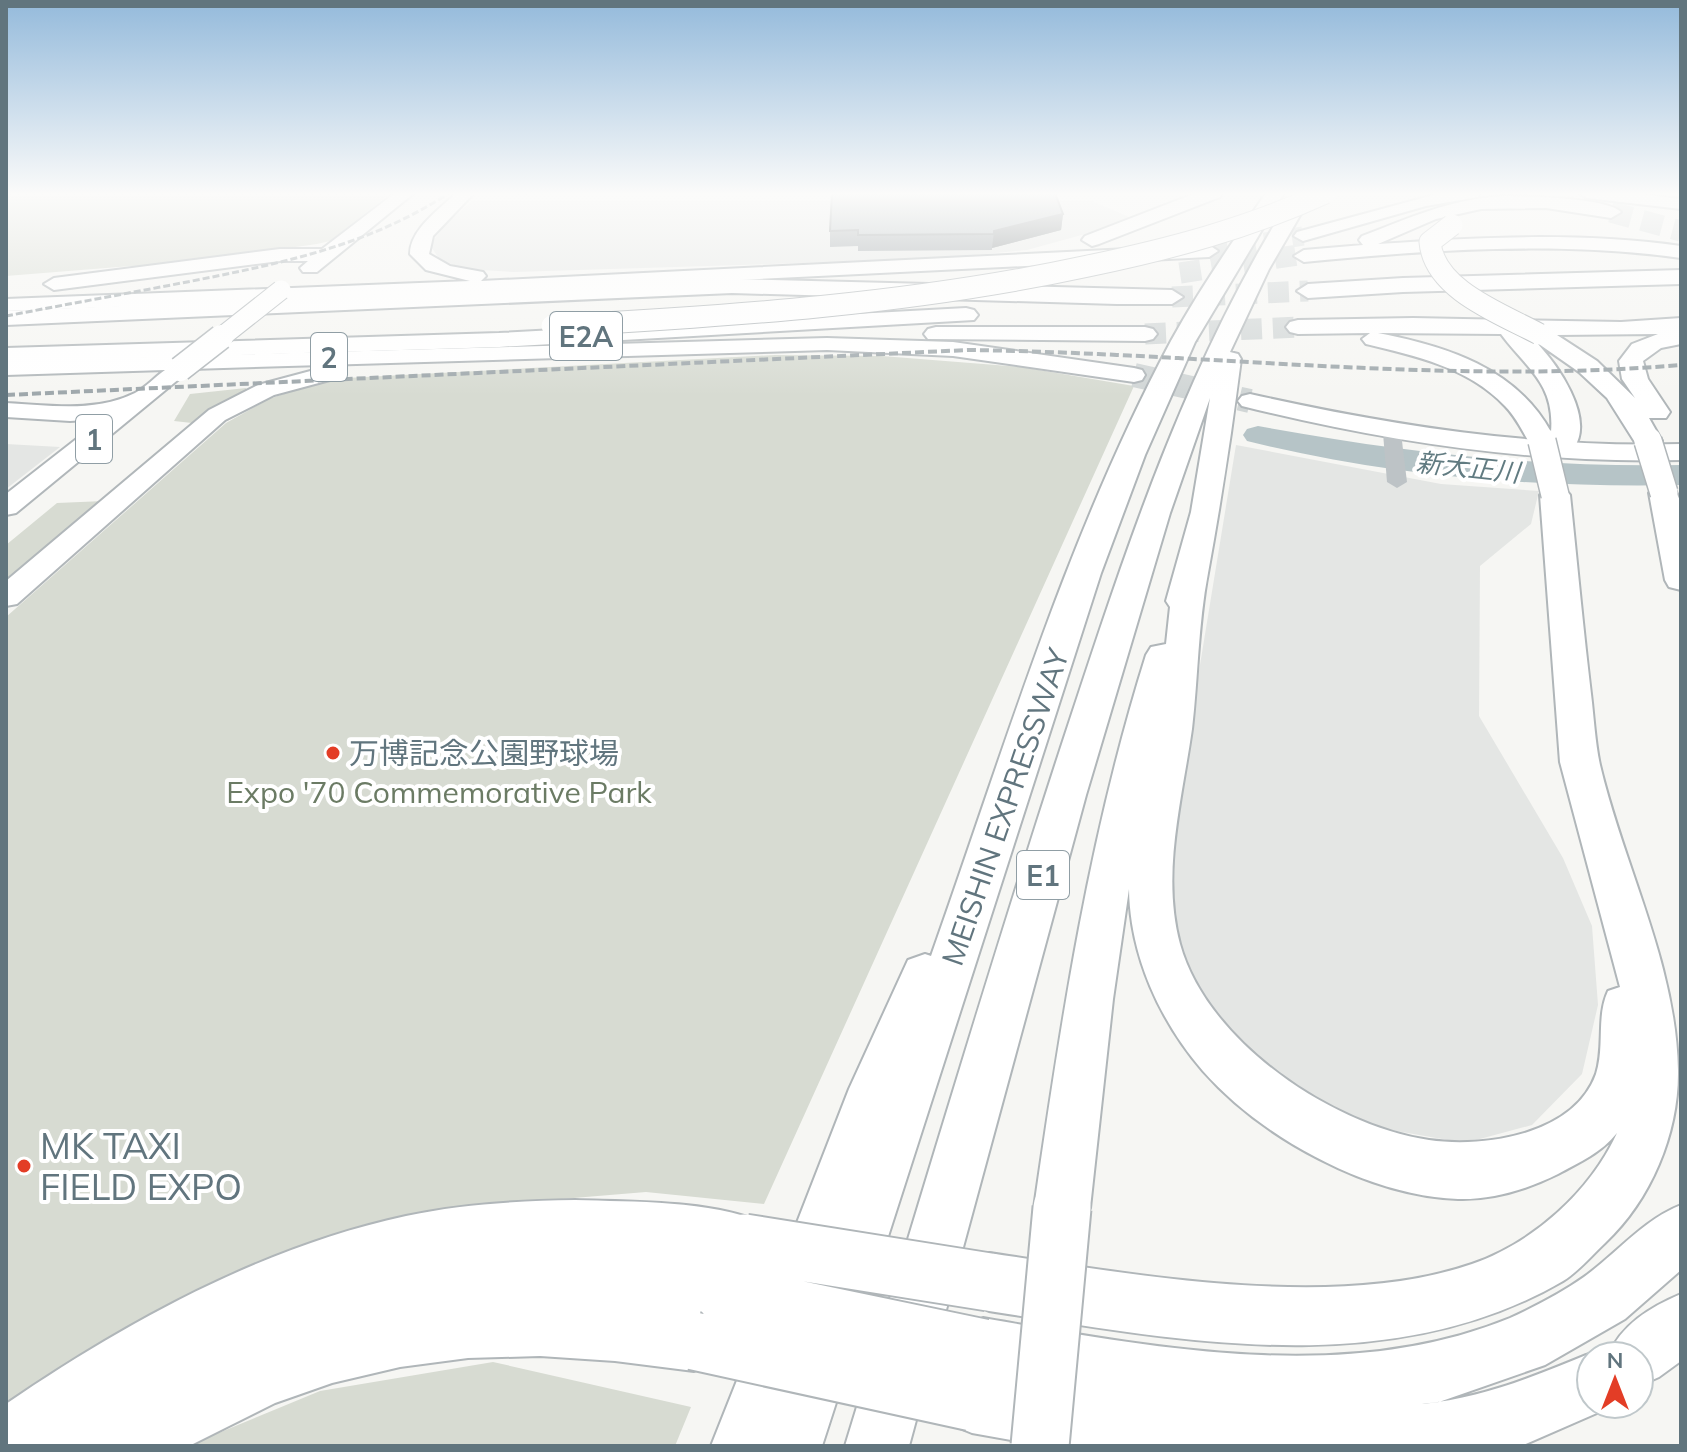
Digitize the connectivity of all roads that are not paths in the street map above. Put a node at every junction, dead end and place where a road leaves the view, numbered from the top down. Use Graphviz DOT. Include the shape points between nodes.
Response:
graph roads {
  1 [pos="234,261"];
  2 [pos="320,261"];
  3 [pos="424,261"];
  4 [pos="1011,261"];
  5 [pos="1020,261"];
  6 [pos="1107,261"];
  7 [pos="1232,261"];
  8 [pos="1262,261"];
  9 [pos="1421,261"];
  10 [pos="1433,261"];
  11 [pos="1180,273"];
  12 [pos="724,276"];
  13 [pos="1681,277"];
  14 [pos="669,278"];
  15 [pos="6,289"];
  16 [pos="6,305"];
  17 [pos="1681,306"];
  18 [pos="1236,313"];
  19 [pos="6,318"];
  20 [pos="554,320"];
  21 [pos="1681,325"];
  22 [pos="6,331"];
  23 [pos="1145,334"];
  24 [pos="1681,337"];
  25 [pos="6,342"];
  26 [pos="653,347"];
  27 [pos="605,349"];
  28 [pos="6,355"];
  29 [pos="6,368"];
  30 [pos="1134,375"];
  31 [pos="157,388"];
  32 [pos="6,401"];
  33 [pos="1250,401"];
  34 [pos="6,410"];
  35 [pos="42,411"];
  36 [pos="1553,442"];
  37 [pos="1671,447"];
  38 [pos="6,507"];
  39 [pos="1191,576"];
  40 [pos="1681,580"];
  41 [pos="6,597"];
  42 [pos="1022,754"];
  43 [pos="1610,873"];
  44 [pos="1681,1233"];
  45 [pos="387,1291"];
  46 [pos="721,1293"];
  47 [pos="1681,1324"];
  48 [pos="1655,1343"];
  49 [pos="978,1375"];
  50 [pos="1575,1391"];
  51 [pos="6,1442"];
  52 [pos="16,1446"];
  53 [pos="52,1446"];
  54 [pos="127,1446"];
  55 [pos="743,1446"];
  56 [pos="790,1446"];
  57 [pos="877,1446"];
  58 [pos="1040,1446"];
  1 -- 15 [label="main road"];
  2 -- 31 [label="main road, 1, bridge"];
  3 -- 14 [label="main road" via="458,274 493,278"];
  4 -- 20 [label="highway, E2A" via="891,284"];
  5 -- 12 [label="main road, 2"];
  6 -- 20 [label="highway, E2A, bridge" via="1011,282 797,310"];
  7 -- 42 [label="highway, MEISHIN EXPRESSWAY / E1" via="1184,341 1141,433"];
  8 -- 18 [label="highway, MEISHIN EXPRESSWAY / E1"];
  9 -- 36 [label="highway, bridge" via="1545,366 1561,393 1566,417"];
  10 -- 37 [label="highway, bridge" via="1474,297 1584,363"];
  11 -- 12 [label="highway" via="1057,288 897,275"];
  12 -- 14 [label="main road, 2"];
  13 -- 17 [label="highway" via="1403,285 1306,297 1517,309"];
  14 -- 16 [label="main road, 2"];
  18 -- 39 [label="highway" via="1217,450"];
  18 -- 57 [label="highway, MEISHIN EXPRESSWAY / E1" via="1180,440 1127,598"];
  19 -- 28 [label="highway, E2A" via="718,287 1169,302 499,340"];
  20 -- 22 [label="highway, E2A"];
  20 -- 25 [label="highway, E2A"];
  21 -- 36 [label="highway" via="1298,330 1379,340 1459,365 1518,402"];
  23 -- 26 [label="highway" via="870,335"];
  24 -- 37 [label="highway" via="1650,343 1631,361"];
  26 -- 27 [label="main road, 2"];
  26 -- 30 [label="main road, 2" via="922,347"];
  27 -- 29 [label="main road, 2"];
  27 -- 41 [label="main road" via="340,371 266,390 200,428"];
  31 -- 35 [label="main road" via="114,409"];
  31 -- 38 [label="main road, 1"];
  32 -- 35 [label="main road"];
  33 -- 37 [label="main road" via="1395,459 1470,445 1571,454"];
  34 -- 35 [label="main road"];
  36 -- 43 [label="highway" via="1581,767"];
  37 -- 40 [label="highway, bridge" via="1664,493"];
  39 -- 43 [label="highway" via="1173,728 1154,830 1152,915 1168,978 1186,1012 1212,1046 1272,1102 1354,1147 1422,1167 1485,1171 1565,1145 1600,1117 1626,1061 1629,1038"];
  39 -- 58 [label="highway, bridge" via="1143,723 1106,884 1062,1208"];
  42 -- 55 [label="highway" via="875,1089"];
  42 -- 56 [label="highway, MEISHIN EXPRESSWAY / E1"];
  43 -- 46 [label="highway, bridge" via="1649,1001 1652,1100 1638,1155 1624,1179 1588,1226 1538,1266 1434,1305 1307,1316 1155,1306 989,1282"];
  44 -- 49 [label="highway" via="1598,1305 1508,1351 1427,1376 1372,1384 1257,1385 1119,1373"];
  45 -- 46 [label="highway" via="445,1280 560,1275"];
  45 -- 52 [label="highway" via="278,1318 185,1354"];
  45 -- 53 [label="highway" via="256,1336 130,1398"];
  46 -- 49 [label="highway, bridge"];
  46 -- 51 [label="highway" via="675,1233 568,1229 405,1244 246,1300 141,1356"];
  46 -- 54 [label="highway" via="631,1331 516,1324 364,1342 263,1375"];
  47 -- 48 [label="highway"];
  49 -- 50 [label="highway" via="1105,1426 1182,1435 1354,1440 1473,1428"];
}
